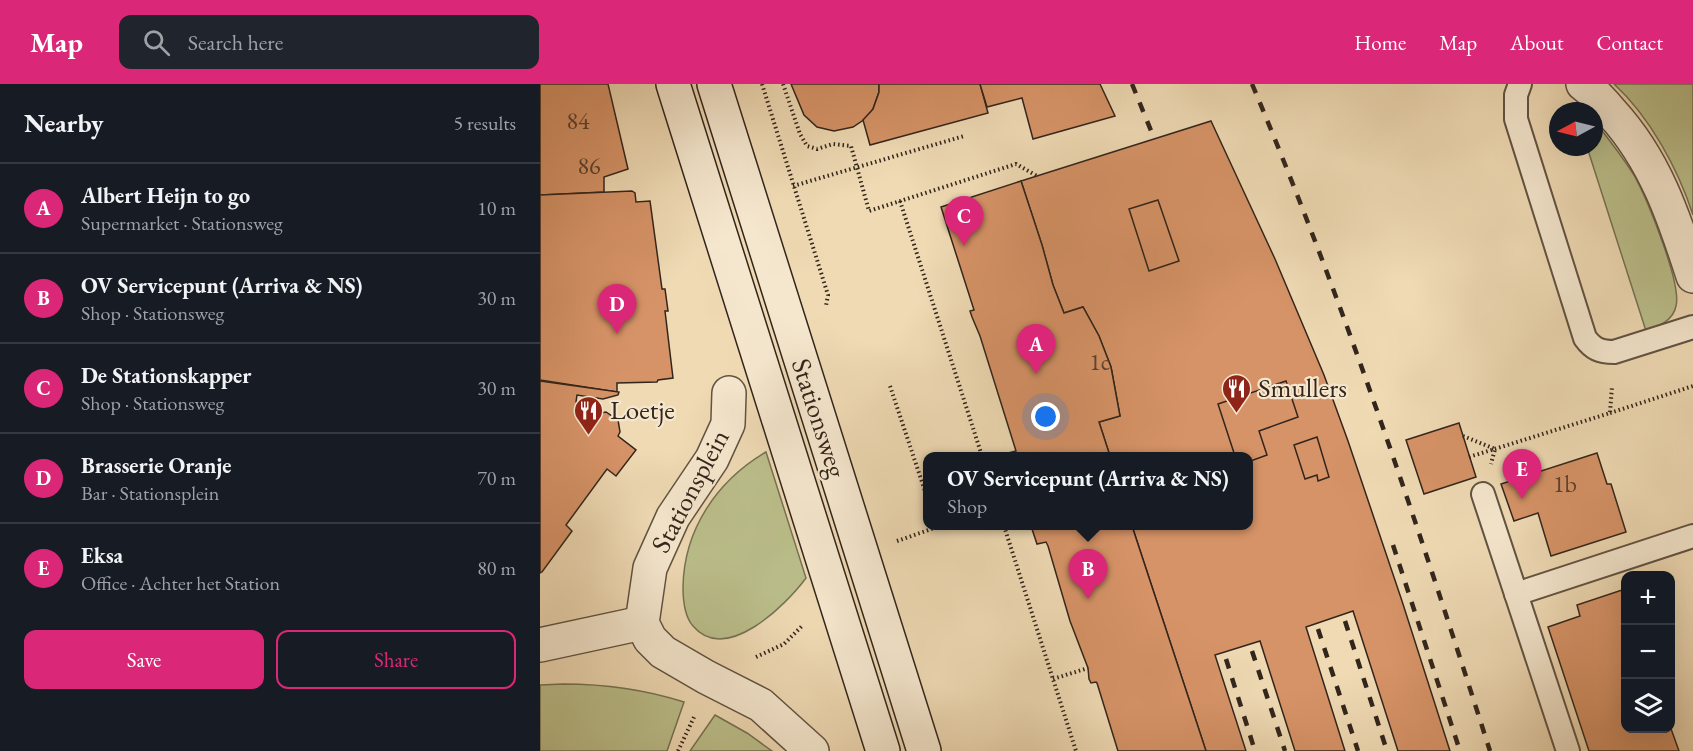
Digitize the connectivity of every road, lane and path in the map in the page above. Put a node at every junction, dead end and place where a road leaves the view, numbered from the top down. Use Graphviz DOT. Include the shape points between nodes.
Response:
graph roads {
  1 [pos="673,84"];
  2 [pos="714,84"];
  3 [pos="762,84"];
  4 [pos="783,84"];
  5 [pos="1520,84"];
  6 [pos="1583,84"];
  7 [pos="964,136"];
  8 [pos="856,166"];
  9 [pos="1037,176"];
  10 [pos="793,186"];
  11 [pos="900,201"];
  12 [pos="817,260"];
  13 [pos="1693,276"];
  14 [pos="1693,327"];
  15 [pos="1614,352"];
  16 [pos="890,386"];
  17 [pos="1693,386"];
  18 [pos="729,393"];
  19 [pos="1610,413"];
  20 [pos="1463,436"];
  21 [pos="1496,449"];
  22 [pos="981,452"];
  23 [pos="1469,457"];
  24 [pos="923,488"];
  25 [pos="1483,494"];
  26 [pos="926,530"];
  27 [pos="1006,530"];
  28 [pos="1693,536"];
  29 [pos="892,542"];
  30 [pos="1516,594"];
  31 [pos="808,618"];
  32 [pos="642,623"];
  33 [pos="540,645"];
  34 [pos="1088,668"];
  35 [pos="706,677"];
  36 [pos="1053,680"];
  37 [pos="698,709"];
  38 [pos="678,751"];
  39 [pos="812,751"];
  40 [pos="883,751"];
  41 [pos="924,751"];
  42 [pos="1076,751"];
  43 [pos="1568,751"];
  1 -- 40 [label="main road, Stationsweg"];
  2 -- 41 [label="main road, Stationsweg"];
  3 -- 10 [label="path"];
  4 -- 8 [label="path" via="807,146 851,146"];
  5 -- 15 [label="lane" via="1516,119 1585,338 1602,352"];
  6 -- 13 [label="main road" via="1622,123 1644,153 1664,191"];
  7 -- 8 [label="path"];
  8 -- 10 [label="path"];
  8 -- 11 [label="path" via="869,211"];
  9 -- 11 [label="path" via="1016,164"];
  10 -- 12 [label="path"];
  11 -- 22 [label="path"];
  14 -- 15 [label="lane"];
  15 -- 19 [label="path"];
  16 -- 24 [label="path"];
  17 -- 19 [label="path"];
  18 -- 32 [label="main road, Stationsplein" via="728,423 712,459 673,517 650,568"];
  19 -- 21 [label="path"];
  20 -- 21 [label="path"];
  21 -- 23 [label="path"];
  25 -- 30 [label="lane"];
  26 -- 29 [label="path"];
  27 -- 36 [label="path"];
  28 -- 30 [label="lane"];
  30 -- 43 [label="lane"];
  31 -- 35 [label="path" via="784,644 759,657 715,669"];
  32 -- 33 [label="main road"];
  32 -- 35 [label="main road" via="663,652"];
  34 -- 36 [label="path"];
  35 -- 39 [label="main road" via="761,705"];
  36 -- 42 [label="path"];
  37 -- 38 [label="path"];
}
